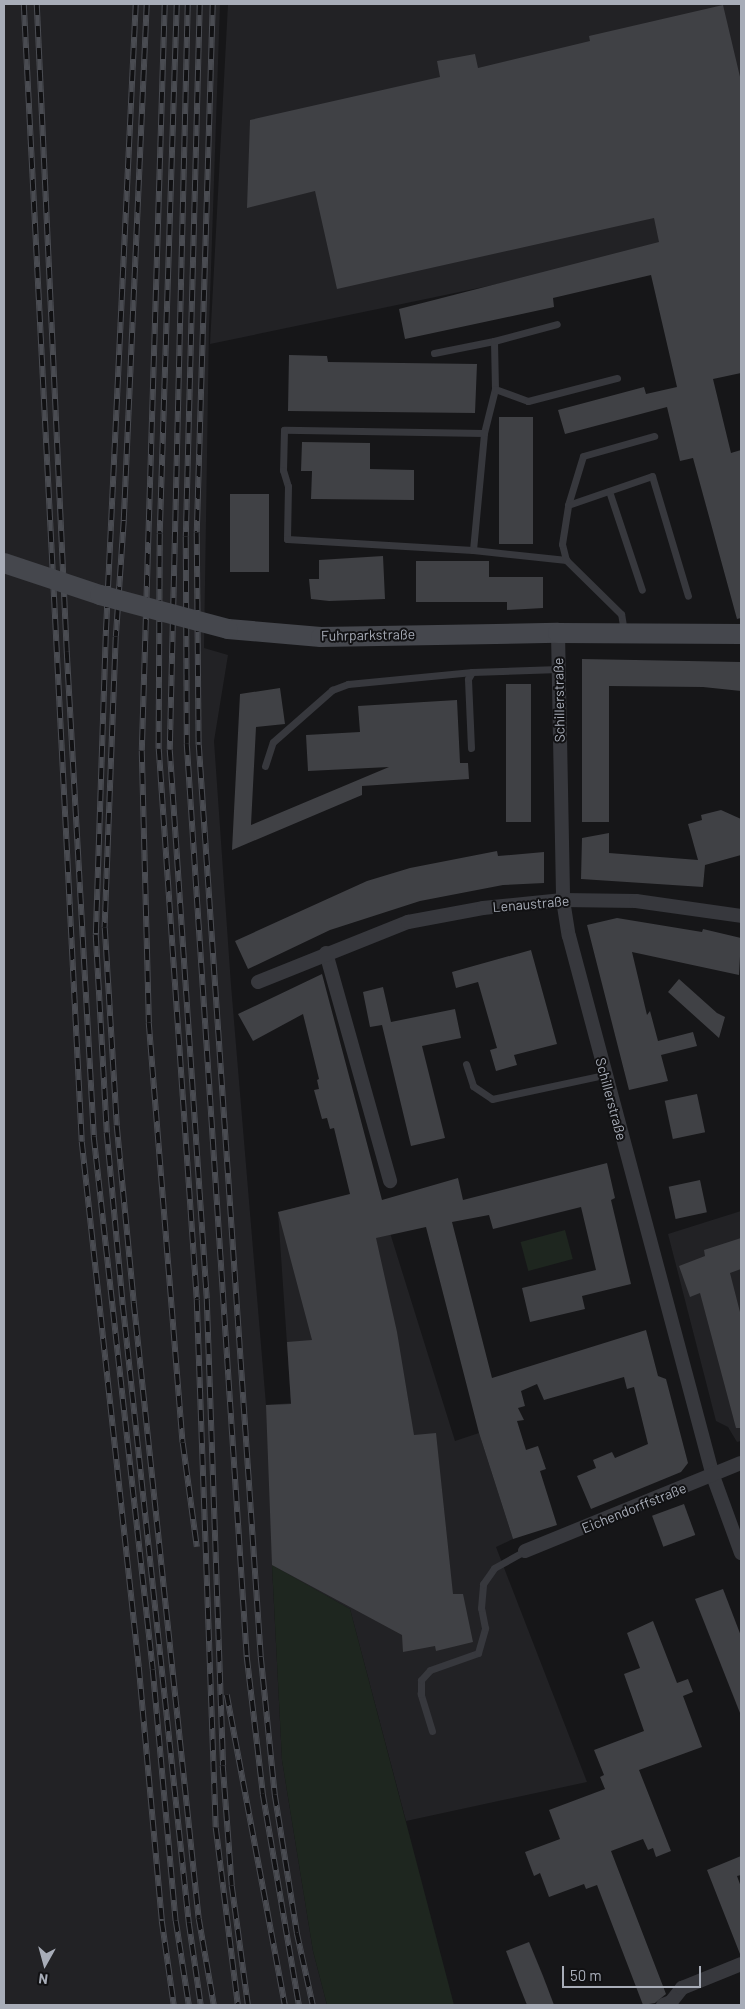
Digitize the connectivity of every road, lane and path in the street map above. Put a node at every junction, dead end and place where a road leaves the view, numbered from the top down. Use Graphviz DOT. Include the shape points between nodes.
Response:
graph roads {
  1 [pos="557,324"];
  2 [pos="494,341"];
  3 [pos="434,353"];
  4 [pos="617,378"];
  5 [pos="496,389"];
  6 [pos="484,433"];
  7 [pos="654,436"];
  8 [pos="609,491"];
  9 [pos="568,505"];
  10 [pos="473,550"];
  11 [pos="566,560"];
  12 [pos="4,564"];
  13 [pos="642,590"];
  14 [pos="688,596"];
  15 [pos="558,632"];
  16 [pos="624,632"];
  17 [pos="741,634"];
  18 [pos="559,669"];
  19 [pos="472,672"];
  20 [pos="472,748"];
  21 [pos="265,766"];
  22 [pos="563,900"];
  23 [pos="741,916"];
  24 [pos="326,953"];
  25 [pos="258,982"];
  26 [pos="466,1064"];
  27 [pos="604,1075"];
  28 [pos="390,1181"];
  29 [pos="741,1463"];
  30 [pos="712,1476"];
  31 [pos="525,1551"];
  32 [pos="741,1553"];
  33 [pos="432,1731"];
  34 [pos="741,1964"];
  35 [pos="662,2005"];
  1 -- 2 [label="lane"];
  2 -- 3 [label="lane"];
  2 -- 5 [label="lane"];
  4 -- 5 [label="lane" via="528,401"];
  5 -- 6 [label="lane"];
  6 -- 10 [label="lane"];
  6 -- 10 [label="lane" via="284,430 287,539"];
  7 -- 9 [label="lane" via="583,456"];
  8 -- 9 [label="lane"];
  8 -- 13 [label="lane"];
  8 -- 14 [label="lane" via="652,476"];
  9 -- 11 [label="lane" via="562,544"];
  10 -- 11 [label="lane"];
  11 -- 16 [label="lane" via="622,614"];
  12 -- 15 [label="main road, Fuhrparkstraße, bridge" via="100,595 228,629 321,637"];
  15 -- 16 [label="main road, Fuhrparkstraße"];
  15 -- 18 [label="street, Schillerstraße"];
  16 -- 17 [label="main road, Fuhrparkstraße"];
  18 -- 19 [label="lane"];
  18 -- 22 [label="street, Schillerstraße"];
  19 -- 20 [label="lane" via="468,679"];
  19 -- 21 [label="lane" via="348,684 332,690 274,742"];
  22 -- 23 [label="street, Lenaustraße" via="672,904"];
  22 -- 24 [label="street, Lenaustraße" via="483,908 408,922"];
  22 -- 27 [label="street, Schillerstraße"];
  24 -- 25 [label="street, Lenaustraße"];
  24 -- 28 [label="street"];
  26 -- 27 [label="lane" via="473,1086 492,1098"];
  27 -- 30 [label="street, Schillerstraße"];
  29 -- 30 [label="street, Eichendorffstraße"];
  30 -- 31 [label="street, Eichendorffstraße"];
  30 -- 32 [label="street, Schillerstraße"];
  31 -- 33 [label="lane" via="494,1568 483,1584 481,1608 484,1628 478,1652 430,1670 421,1680 421,1694"];
  34 -- 35 [label="street" via="682,1988 671,2002"];
}
